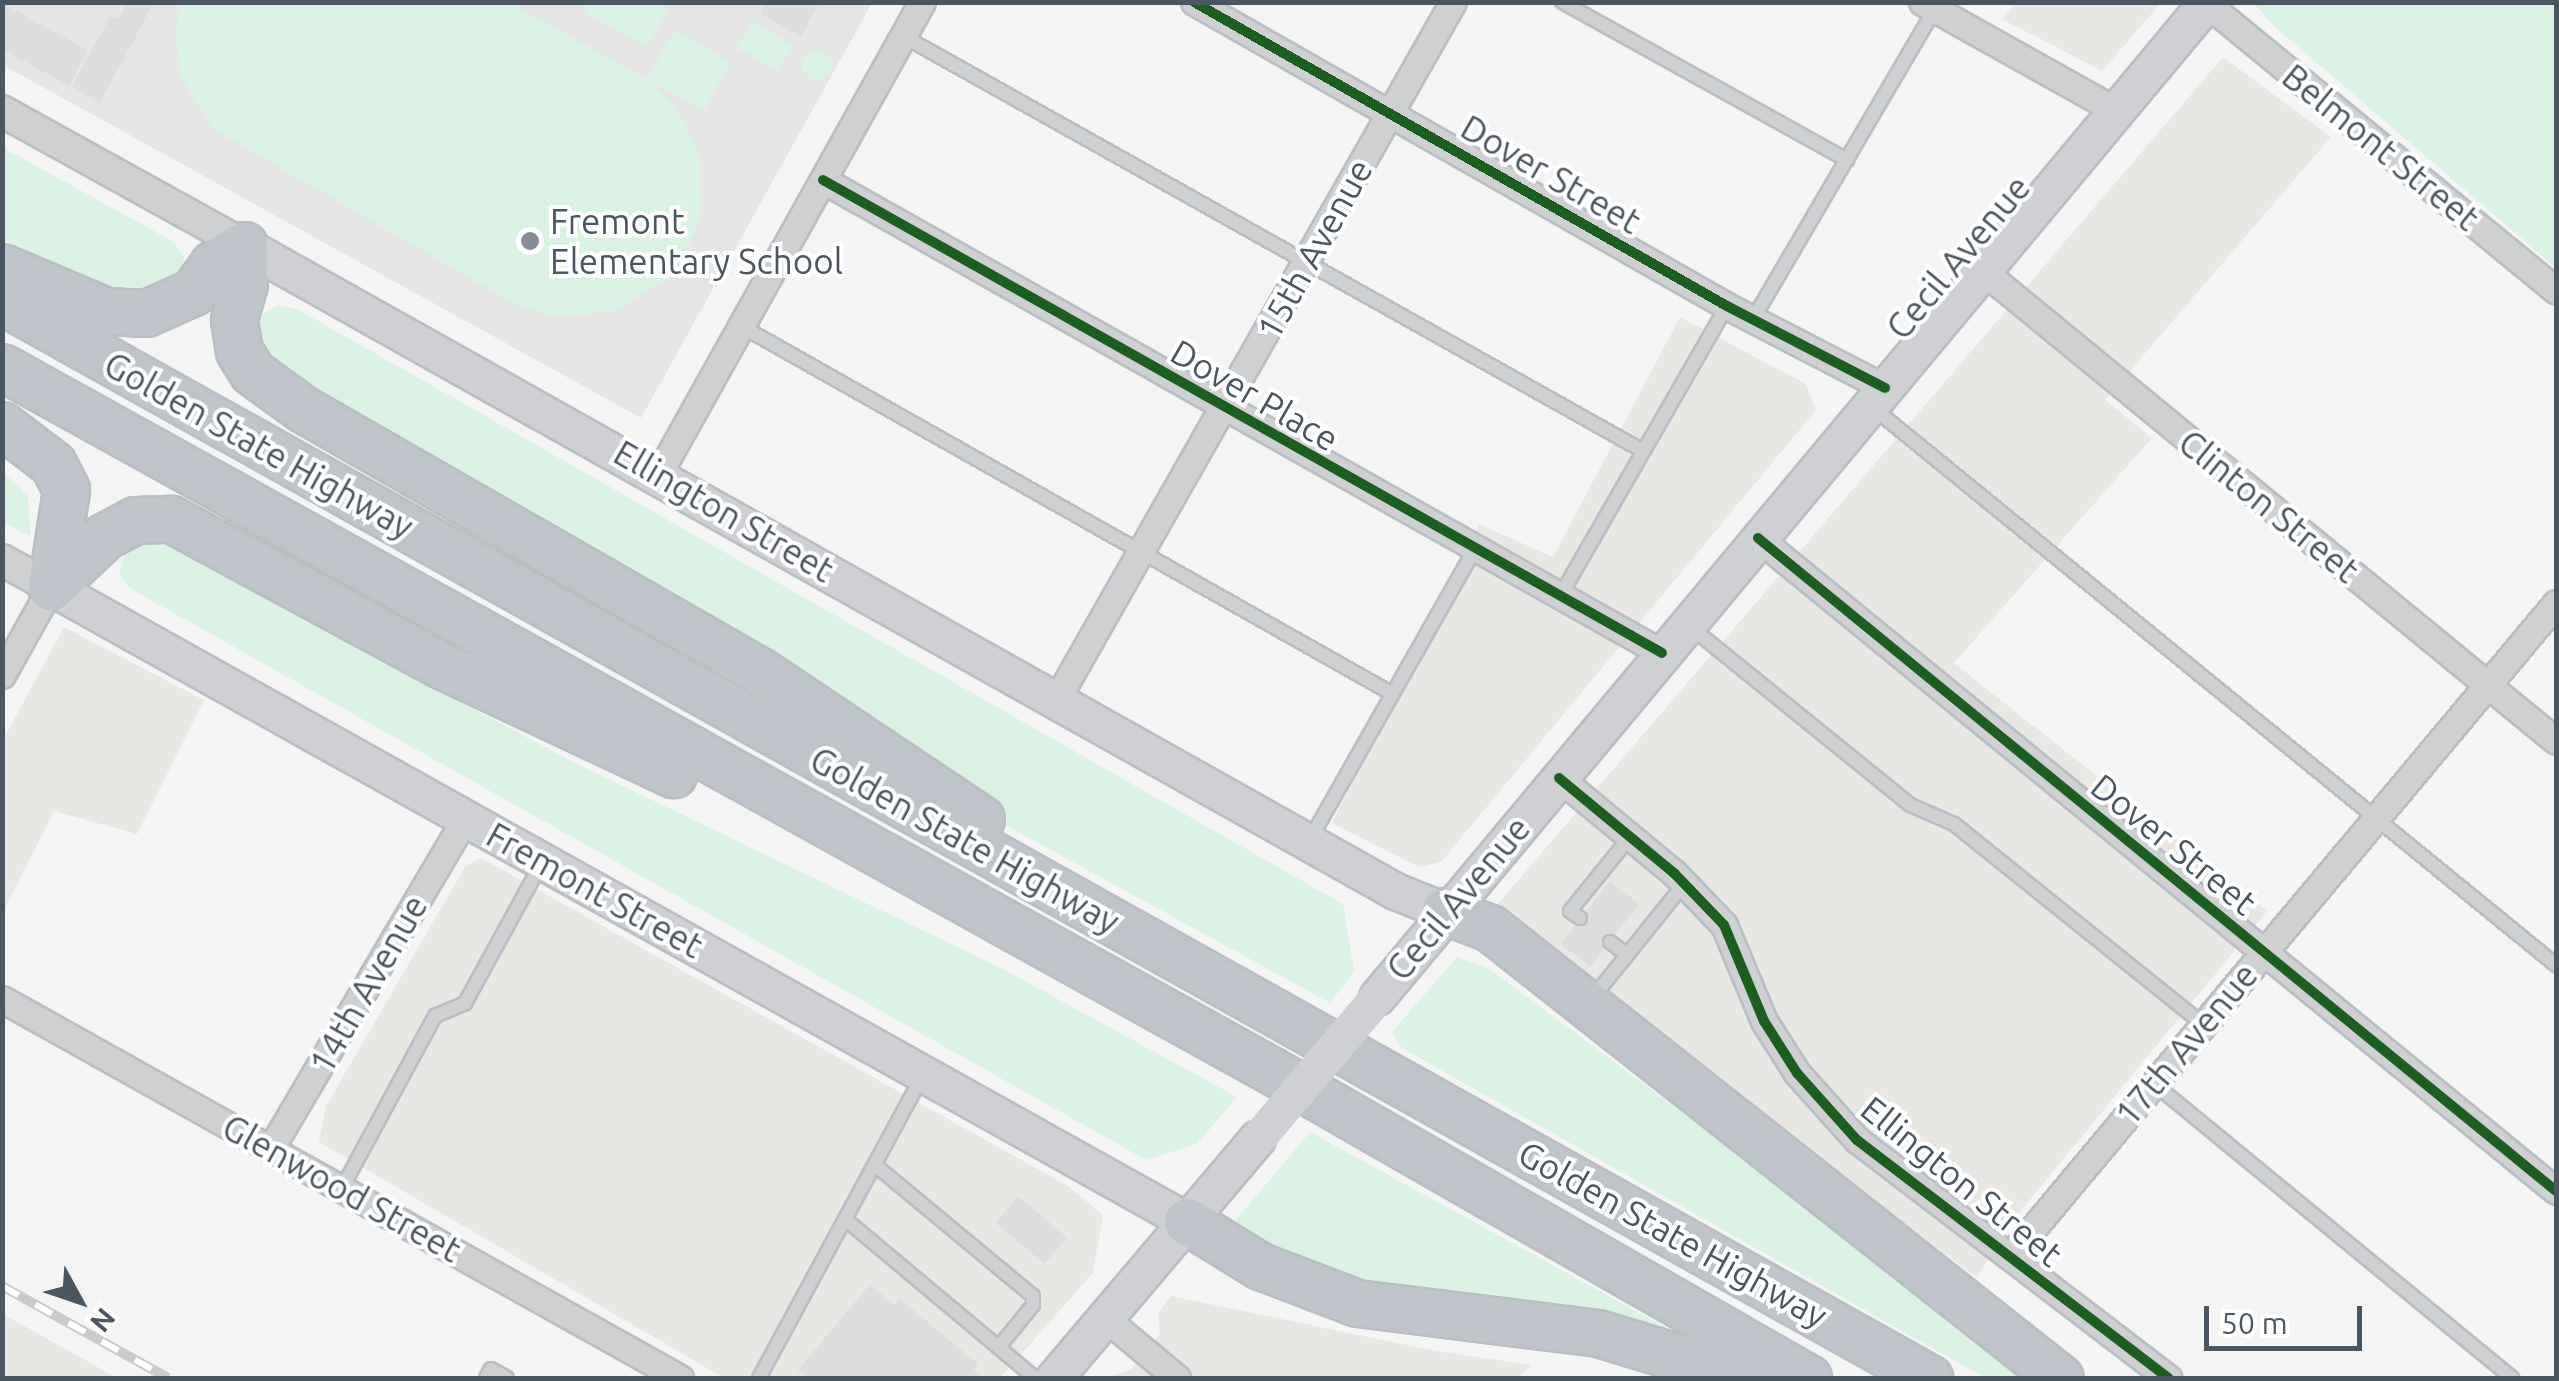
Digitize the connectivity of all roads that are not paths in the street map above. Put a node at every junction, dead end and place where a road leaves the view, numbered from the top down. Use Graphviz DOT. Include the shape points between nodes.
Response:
graph roads {
  1 [pos="922,2"];
  2 [pos="1194,2"];
  3 [pos="1453,2"];
  4 [pos="1562,2"];
  5 [pos="2207,3"];
  6 [pos="1929,6"];
  7 [pos="903,36"];
  8 [pos="2,111"];
  9 [pos="2117,111"];
  10 [pos="1390,114"];
  11 [pos="1847,160"];
  12 [pos="823,180"];
  13 [pos="244,245"];
  14 [pos="1308,261"];
  15 [pos="2,267"];
  16 [pos="1982,270"];
  17 [pos="2556,290"];
  18 [pos="2,301"];
  19 [pos="1727,306"];
  20 [pos="1753,319"];
  21 [pos="741,326"];
  22 [pos="2,367"];
  23 [pos="1878,396"];
  24 [pos="1224,410"];
  25 [pos="2,425"];
  26 [pos="1643,451"];
  27 [pos="659,472"];
  28 [pos="1758,538"];
  29 [pos="1474,550"];
  30 [pos="1142,552"];
  31 [pos="2,560"];
  32 [pos="52,587"];
  33 [pos="1559,599"];
  34 [pos="2556,603"];
  35 [pos="1686,624"];
  36 [pos="1662,653"];
  37 [pos="2,675"];
  38 [pos="2488,685"];
  39 [pos="1391,693"];
  40 [pos="1055,702"];
  41 [pos="2556,741"];
  42 [pos="1559,778"];
  43 [pos="465,819"];
  44 [pos="2374,820"];
  45 [pos="839,836"];
  46 [pos="1630,836"];
  47 [pos="1308,843"];
  48 [pos="542,862"];
  49 [pos="1684,884"];
  50 [pos="1445,912"];
  51 [pos="1580,918"];
  52 [pos="1130,932"];
  53 [pos="1610,942"];
  54 [pos="2262,952"];
  55 [pos="1628,955"];
  56 [pos="2556,964"];
  57 [pos="1602,986"];
  58 [pos="2,999"];
  59 [pos="2202,1024"];
  60 [pos="924,1072"];
  61 [pos="2153,1083"];
  62 [pos="271,1148"];
  63 [pos="874,1165"];
  64 [pos="342,1188"];
  65 [pos="2556,1191"];
  66 [pos="846,1219"];
  67 [pos="1187,1221"];
  68 [pos="2010,1256"];
  69 [pos="1105,1318"];
  70 [pos="998,1348"];
  71 [pos="1170,1376"];
  72 [pos="486,1378"];
  73 [pos="508,1378"];
  74 [pos="680,1378"];
  75 [pos="759,1378"];
  76 [pos="1035,1378"];
  77 [pos="1054,1378"];
  78 [pos="1745,1378"];
  79 [pos="1808,1378"];
  80 [pos="1929,1378"];
  81 [pos="2060,1378"];
  82 [pos="2168,1378"];
  83 [pos="2512,1378"];
  1 -- 7 [label="street"];
  2 -- 10 [label="street, Dover Street"];
  3 -- 10 [label="street, 15th Avenue"];
  4 -- 11 [label="lane"];
  5 -- 9 [label="main road, Cecil Avenue"];
  5 -- 17 [label="street, Belmont Street"];
  6 -- 9 [label="street"];
  6 -- 11 [label="lane"];
  7 -- 12 [label="street"];
  7 -- 14 [label="lane"];
  8 -- 13 [label="street, Ellington Street"];
  9 -- 16 [label="main road, Cecil Avenue"];
  10 -- 14 [label="street, 15th Avenue"];
  10 -- 19 [label="street, Dover Street"];
  11 -- 20 [label="lane"];
  12 -- 21 [label="street"];
  12 -- 24 [label="street, Dover Place"];
  13 -- 15 [label="highway" via="213,264 193,292 146,313 106,312"];
  13 -- 27 [label="main road, Ellington Street"];
  13 -- 52 [label="highway" via="244,284 234,320 238,351 264,381 760,671 981,819"];
  14 -- 24 [label="street, 15th Avenue"];
  14 -- 26 [label="lane"];
  16 -- 23 [label="main road, Cecil Avenue"];
  16 -- 38 [label="street, Clinton Street"];
  18 -- 52 [label="highway, Golden State Highway"];
  19 -- 20 [label="street, Dover Street"];
  19 -- 26 [label="lane"];
  20 -- 23 [label="street, Dover Street"];
  21 -- 27 [label="street"];
  21 -- 30 [label="lane"];
  22 -- 45 [label="highway, Golden State Highway"];
  23 -- 28 [label="main road, Cecil Avenue"];
  23 -- 44 [label="lane"];
  24 -- 29 [label="street, Dover Place"];
  24 -- 30 [label="street, 15th Avenue"];
  25 -- 32 [label="highway" via="54,464 66,490"];
  26 -- 33 [label="lane"];
  27 -- 40 [label="main road, Ellington Street"];
  28 -- 35 [label="main road, Cecil Avenue"];
  28 -- 54 [label="street, Dover Street"];
  29 -- 33 [label="street, Dover Place"];
  29 -- 39 [label="lane"];
  30 -- 39 [label="lane"];
  30 -- 40 [label="street, 15th Avenue"];
  31 -- 32 [label="street, Fremont Street"];
  32 -- 37 [label="street"];
  32 -- 43 [label="main road, Fremont Street"];
  32 -- 45 [label="highway" via="106,536 135,520 171,519 438,664 682,779"];
  33 -- 36 [label="street, Dover Place"];
  34 -- 38 [label="street, 17th Avenue"];
  35 -- 36 [label="main road, Cecil Avenue"];
  35 -- 59 [label="lane" via="1910,805 1954,824"];
  36 -- 42 [label="main road, Cecil Avenue"];
  38 -- 41 [label="street, Clinton Street"];
  38 -- 44 [label="street, 17th Avenue"];
  39 -- 47 [label="lane"];
  40 -- 47 [label="main road, Ellington Street"];
  42 -- 46 [label="street, Ellington Street"];
  42 -- 50 [label="main road, Cecil Avenue"];
  43 -- 48 [label="main road, Fremont Street"];
  43 -- 62 [label="street, 14th Avenue"];
  44 -- 54 [label="street, 17th Avenue"];
  44 -- 56 [label="lane"];
  45 -- 79 [label="highway, Golden State Highway" via="1256,1062"];
  46 -- 49 [label="street, Ellington Street"];
  46 -- 51 [label="lane" via="1570,911"];
  47 -- 50 [label="main road, Ellington Street"];
  48 -- 60 [label="main road, Fremont Street"];
  48 -- 64 [label="lane" via="466,1003 436,1016"];
  49 -- 55 [label="lane"];
  49 -- 68 [label="street, Ellington Street" via="1724,925 1764,1021 1797,1073 1857,1140"];
  50 -- 67 [label="main road, Cecil Avenue, bridge"];
  50 -- 81 [label="highway" via="1490,928"];
  52 -- 80 [label="highway, Golden State Highway"];
  53 -- 55 [label="lane"];
  54 -- 59 [label="street, 17th Avenue"];
  54 -- 65 [label="street, Dover Street"];
  55 -- 57 [label="lane"];
  58 -- 62 [label="street, Glenwood Street"];
  59 -- 61 [label="street, 17th Avenue"];
  60 -- 63 [label="lane"];
  60 -- 67 [label="main road, Fremont Street"];
  61 -- 68 [label="street, 17th Avenue"];
  61 -- 83 [label="lane"];
  62 -- 64 [label="street, Glenwood Street"];
  63 -- 66 [label="lane"];
  63 -- 70 [label="lane" via="1032,1296 1034,1305"];
  64 -- 74 [label="street, Glenwood Street"];
  66 -- 70 [label="lane"];
  66 -- 75 [label="lane"];
  67 -- 69 [label="main road, Cecil Avenue"];
  67 -- 78 [label="highway" via="1260,1266 1357,1303 1598,1334"];
  68 -- 82 [label="street, Ellington Street"];
  69 -- 71 [label="street"];
  69 -- 77 [label="main road, Cecil Avenue"];
  70 -- 76 [label="lane"];
  72 -- 73 [label="lane" via="491,1369"];
}
